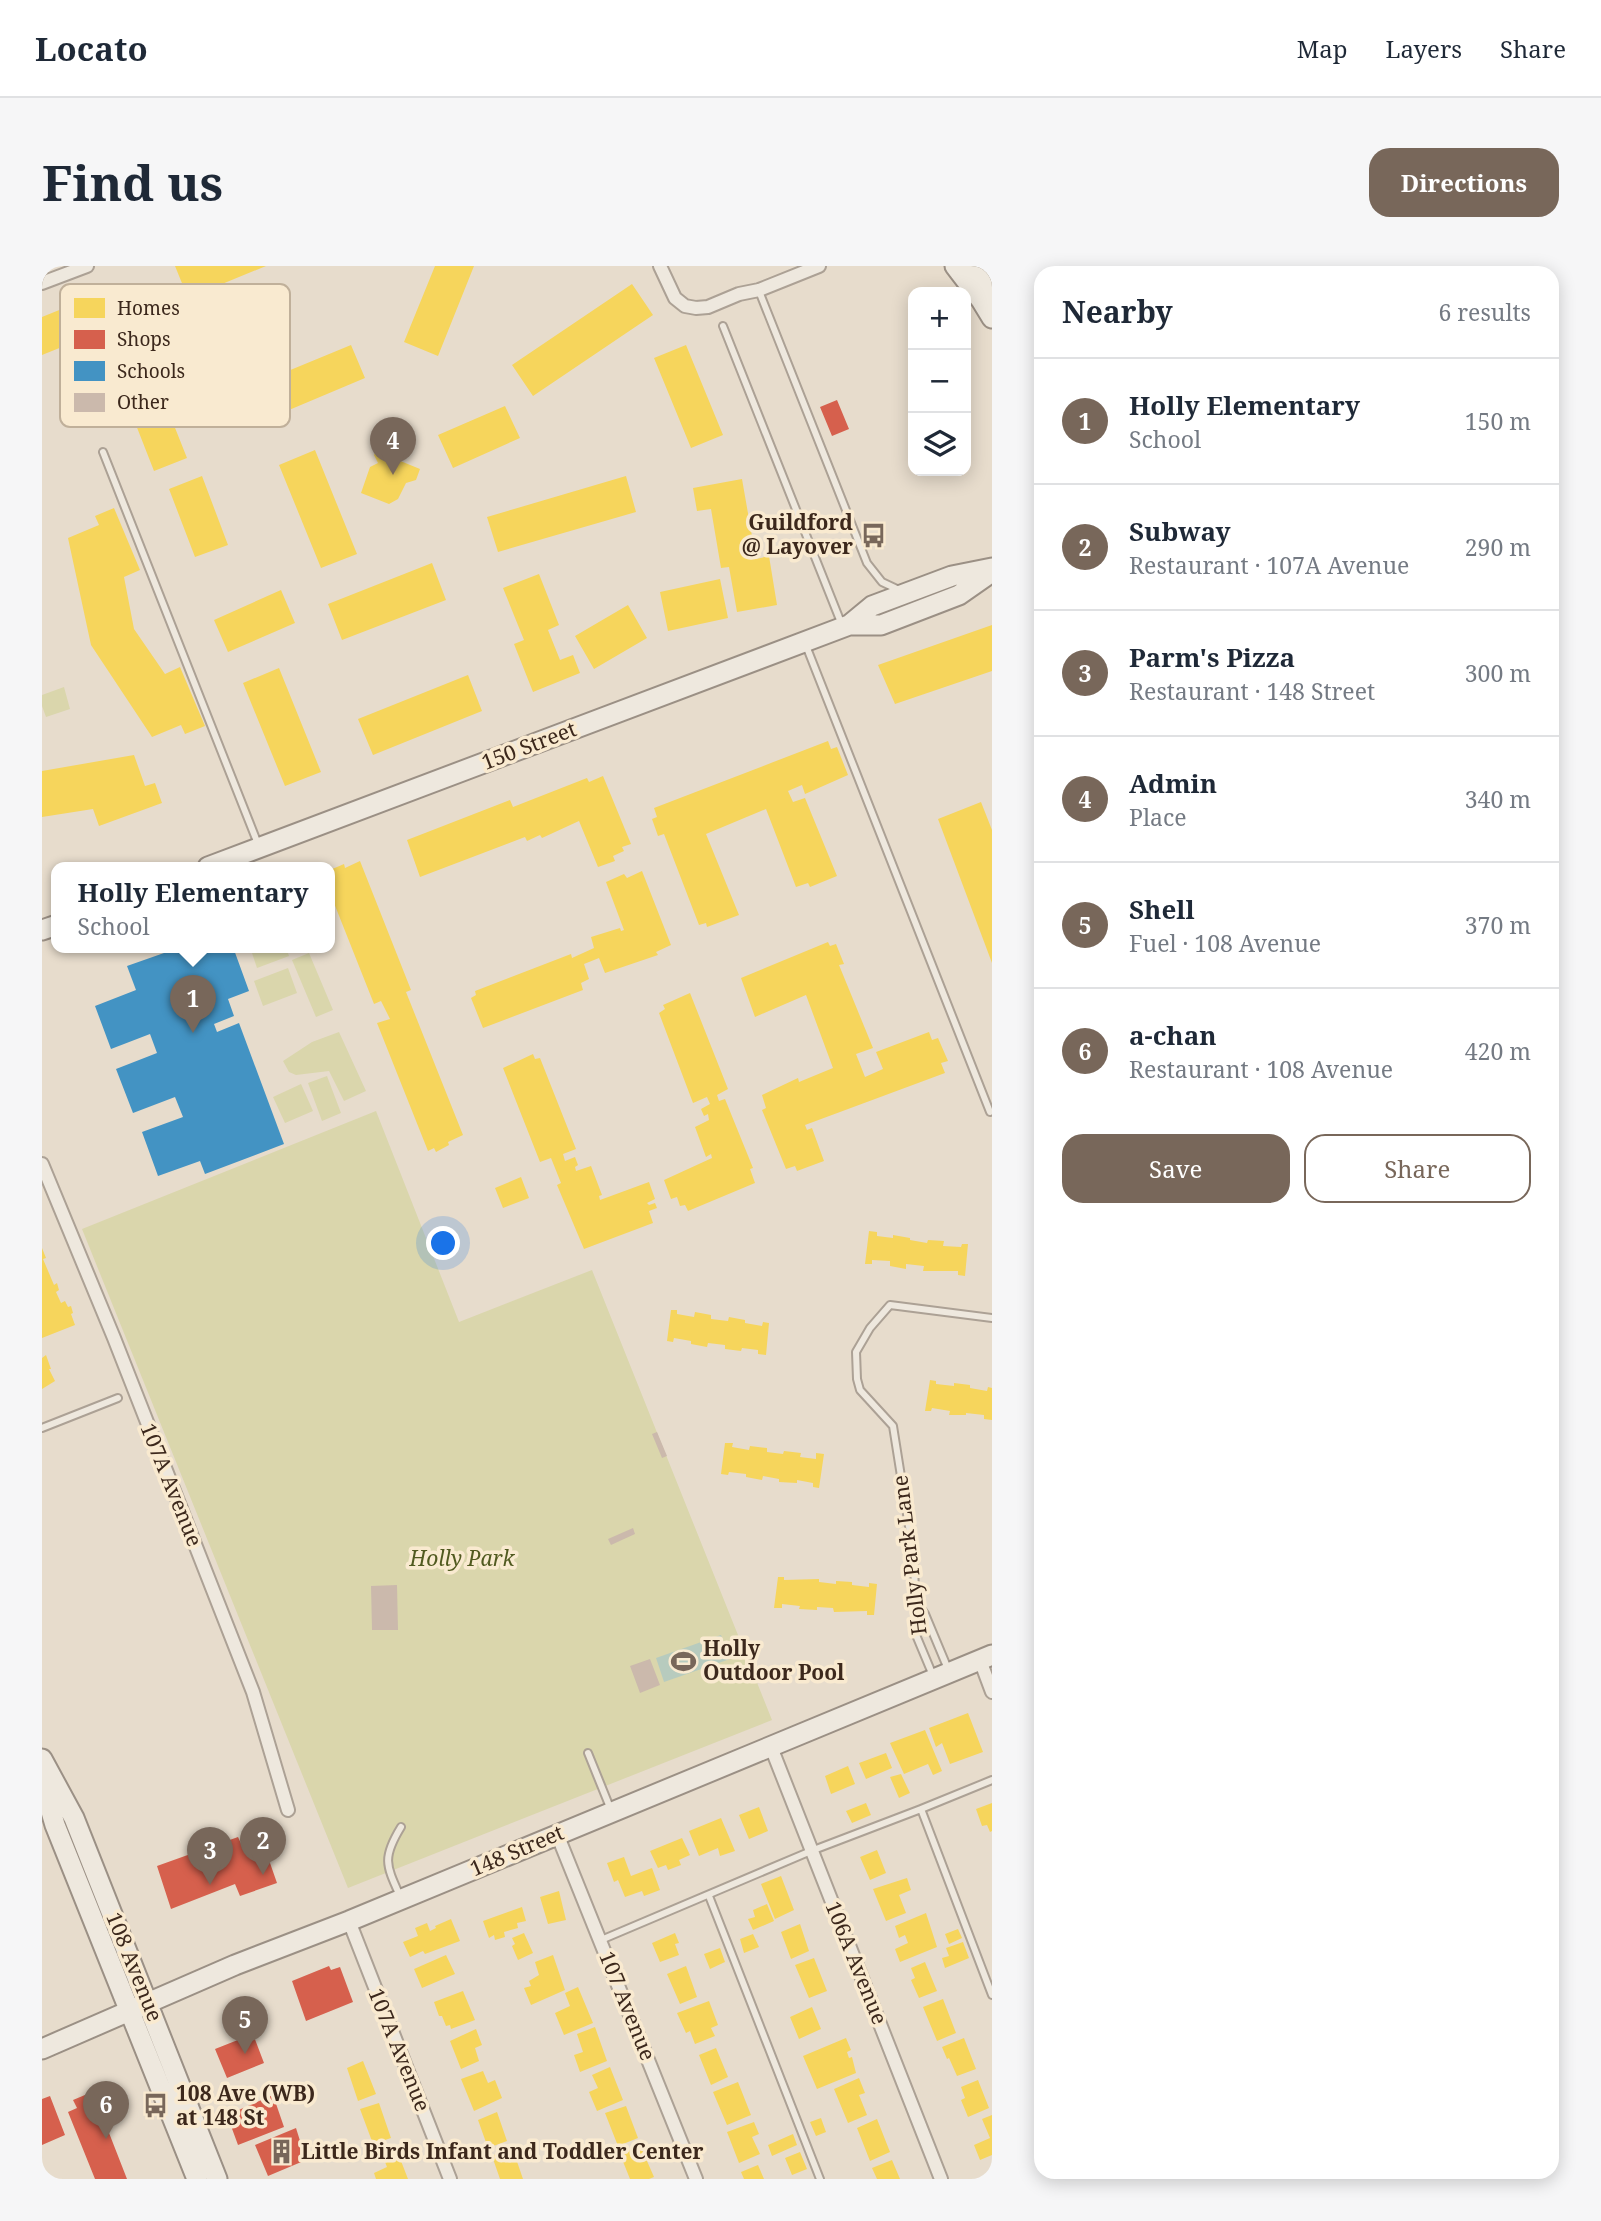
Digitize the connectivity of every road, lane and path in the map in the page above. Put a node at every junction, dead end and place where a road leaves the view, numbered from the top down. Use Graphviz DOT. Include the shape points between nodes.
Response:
graph roads {
  1 [pos="87,266"];
  2 [pos="660,266"];
  3 [pos="819,266"];
  4 [pos="955,266"];
  5 [pos="973,266"];
  6 [pos="42,284"];
  7 [pos="759,290"];
  8 [pos="992,293"];
  9 [pos="992,318"];
  10 [pos="723,326"];
  11 [pos="103,452"];
  12 [pos="992,570"];
  13 [pos="907,593"];
  14 [pos="846,626"];
  15 [pos="804,642"];
  16 [pos="259,847"];
  17 [pos="221,862"];
  18 [pos="990,1111"];
  19 [pos="42,1164"];
  20 [pos="992,1318"];
  21 [pos="118,1398"];
  22 [pos="42,1428"];
  23 [pos="914,1599"];
  24 [pos="986,1657"];
  25 [pos="942,1676"];
  26 [pos="992,1692"];
  27 [pos="771,1747"];
  28 [pos="588,1753"];
  29 [pos="42,1759"];
  30 [pos="992,1780"];
  31 [pos="42,1781"];
  32 [pos="920,1809"];
  33 [pos="288,1810"];
  34 [pos="611,1812"];
  35 [pos="401,1827"];
  36 [pos="557,1834"];
  37 [pos="811,1851"];
  38 [pos="709,1896"];
  39 [pos="401,1899"];
  40 [pos="349,1921"];
  41 [pos="601,1940"];
  42 [pos="992,1995"];
  43 [pos="148,2002"];
  44 [pos="129,2011"];
  45 [pos="42,2049"];
  46 [pos="197,2179"];
  47 [pos="217,2179"];
  48 [pos="450,2179"];
  49 [pos="696,2179"];
  50 [pos="820,2179"];
  51 [pos="941,2179"];
  1 -- 6 [label="street"];
  2 -- 7 [label="street" via="675,298 685,306 708,307"];
  3 -- 7 [label="street"];
  4 -- 9 [label="main road"];
  5 -- 8 [label="main road"];
  7 -- 13 [label="lane" via="867,563 882,582"];
  10 -- 14 [label="lane"];
  11 -- 16 [label="lane"];
  12 -- 13 [label="main road, 150 Street" via="952,576"];
  12 -- 14 [label="main road, 150 Street" via="959,595 881,625"];
  13 -- 14 [label="main road, 150 Street" via="872,606"];
  14 -- 15 [label="main road, 150 Street"];
  15 -- 16 [label="main road, 150 Street"];
  15 -- 18 [label="lane"];
  16 -- 17 [label="main road, 150 Street"];
  19 -- 33 [label="street, 107A Avenue" via="253,1692"];
  20 -- 23 [label="lane, Holly Park Lane" via="890,1305 856,1352 860,1390 893,1426 914,1558"];
  21 -- 22 [label="lane"];
  23 -- 25 [label="lane" via="925,1614"];
  23 -- 25 [label="lane, Holly Park Lane" via="916,1635"];
  24 -- 25 [label="main road, 148 Street"];
  24 -- 26 [label="street"];
  25 -- 27 [label="main road, 148 Street"];
  27 -- 34 [label="main road, 148 Street"];
  27 -- 37 [label="street, 106A Avenue"];
  28 -- 34 [label="lane"];
  29 -- 43 [label="main road, 108 Avenue" via="74,1818"];
  30 -- 32 [label="lane"];
  31 -- 44 [label="main road, 108 Avenue"];
  32 -- 37 [label="lane"];
  32 -- 42 [label="lane"];
  34 -- 36 [label="main road, 148 Street"];
  35 -- 39 [label="lane" via="386,1857"];
  36 -- 39 [label="main road, 148 Street"];
  36 -- 41 [label="street, 107 Avenue"];
  37 -- 38 [label="lane"];
  37 -- 51 [label="street, 106A Avenue"];
  38 -- 41 [label="lane"];
  38 -- 50 [label="lane"];
  39 -- 40 [label="main road, 148 Street"];
  40 -- 43 [label="main road, 148 Street"];
  40 -- 48 [label="street, 107A Avenue"];
  41 -- 49 [label="street, 107 Avenue"];
  43 -- 44 [label="main road, 148 Street"];
  43 -- 47 [label="main road, 108 Avenue"];
  44 -- 45 [label="main road, 148 Street"];
  44 -- 46 [label="main road, 108 Avenue"];
}
